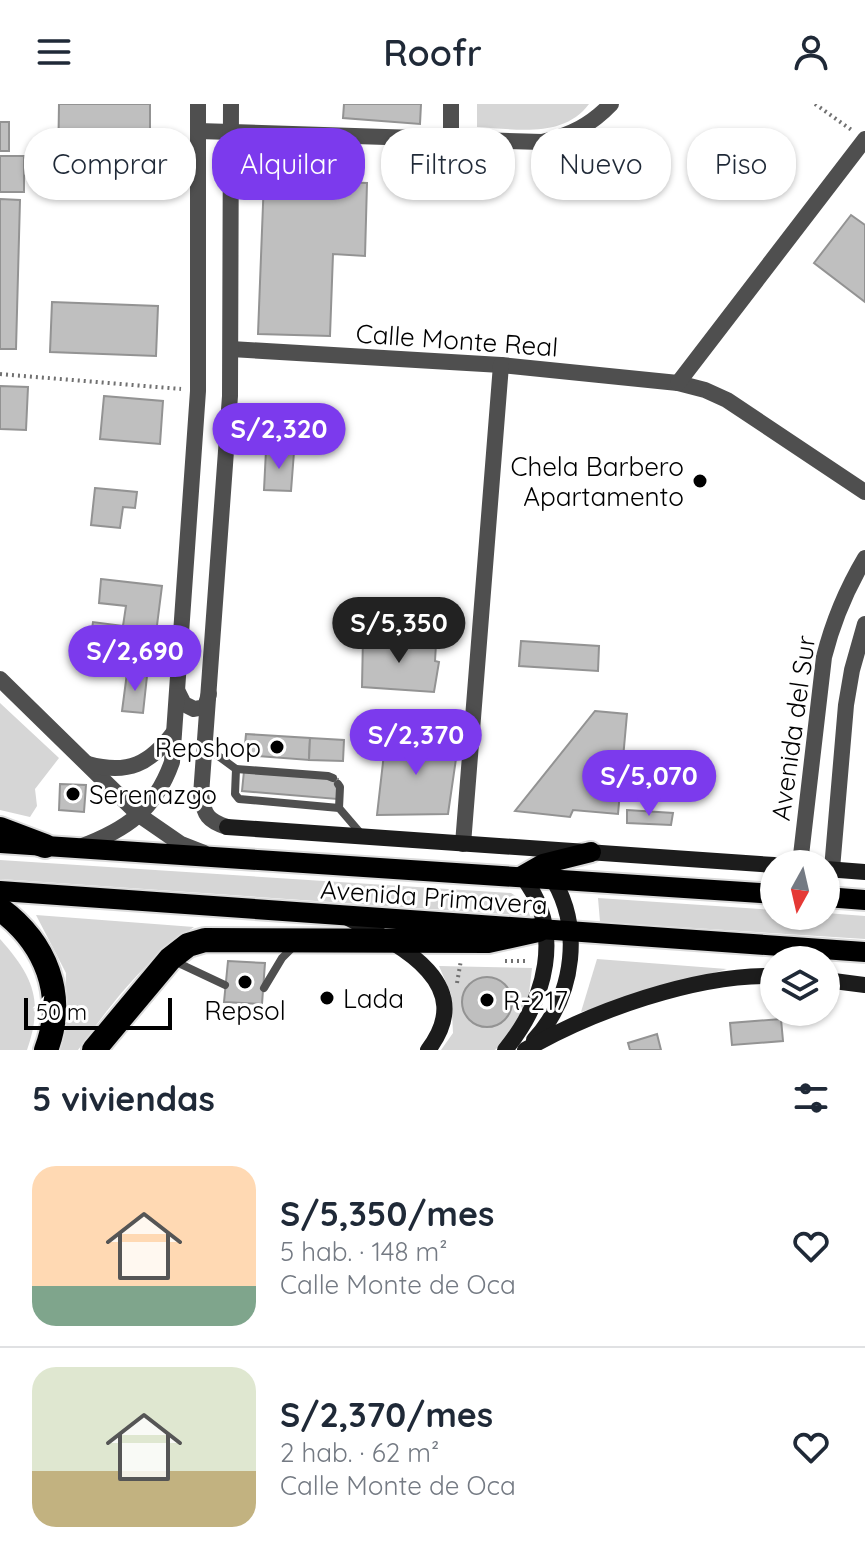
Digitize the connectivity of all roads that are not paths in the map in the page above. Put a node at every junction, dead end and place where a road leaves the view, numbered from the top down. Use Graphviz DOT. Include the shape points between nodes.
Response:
graph roads {
  1 [pos="198,104"];
  2 [pos="231,104"];
  3 [pos="451,104"];
  4 [pos="611,104"];
  5 [pos="231,128"];
  6 [pos="451,128"];
  7 [pos="198,131"];
  8 [pos="212,132"];
  9 [pos="865,139"];
  10 [pos="515,142"];
  11 [pos="231,200"];
  12 [pos="231,349"];
  13 [pos="501,365"];
  14 [pos="678,383"];
  15 [pos="865,492"];
  16 [pos="865,558"];
  17 [pos="865,624"];
  18 [pos="0,679"];
  19 [pos="178,692"];
  20 [pos="210,693"];
  21 [pos="175,731"];
  22 [pos="205,747"];
  23 [pos="87,764"];
  24 [pos="236,769"];
  25 [pos="339,808"];
  26 [pos="139,815"];
  27 [pos="227,827"];
  28 [pos="0,829"];
  29 [pos="363,837"];
  30 [pos="0,843"];
  31 [pos="463,844"];
  32 [pos="45,846"];
  33 [pos="78,848"];
  34 [pos="802,850"];
  35 [pos="831,850"];
  36 [pos="591,852"];
  37 [pos="208,855"];
  38 [pos="542,863"];
  39 [pos="760,864"];
  40 [pos="840,870"];
  41 [pos="865,872"];
  42 [pos="522,876"];
  43 [pos="0,891"];
  44 [pos="760,892"];
  45 [pos="840,898"];
  46 [pos="865,900"];
  47 [pos="0,909"];
  48 [pos="343,916"];
  49 [pos="542,931"];
  50 [pos="571,933"];
  51 [pos="299,941"];
  52 [pos="395,943"];
  53 [pos="865,952"];
  54 [pos="170,959"];
  55 [pos="760,977"];
  56 [pos="840,982"];
  57 [pos="225,985"];
  58 [pos="865,985"];
  59 [pos="264,988"];
  60 [pos="46,1050"];
  61 [pos="94,1050"];
  62 [pos="428,1050"];
  63 [pos="505,1050"];
  64 [pos="525,1050"];
  1 -- 7 [label="street"];
  2 -- 5 [label="street"];
  3 -- 6 [label="street"];
  4 -- 10 [label="street" via="570,135"];
  7 -- 8 [label="street"];
  7 -- 19 [label="street" via="198,391"];
  9 -- 14 [label="street"];
  11 -- 12 [label="street"];
  12 -- 13 [label="street, Calle Monte Real"];
  12 -- 20 [label="street"];
  13 -- 14 [label="street, Calle Monte Real"];
  13 -- 31 [label="street"];
  14 -- 15 [label="street, Calle Monte Real" via="727,400"];
  16 -- 34 [label="street, Avenida del Sur" via="832,624 824,657"];
  17 -- 35 [label="street, Avenida del Sur" via="846,705"];
  18 -- 23 [label="street"];
  19 -- 20 [label="street" via="189,709 200,710"];
  19 -- 21 [label="street"];
  20 -- 22 [label="street"];
  21 -- 23 [label="street" via="161,749 136,765 105,769"];
  21 -- 26 [label="street" via="164,783"];
  22 -- 24 [label="lane"];
  22 -- 27 [label="street" via="204,812 211,822"];
  23 -- 26 [label="street"];
  24 -- 25 [label="lane" via="328,776 340,787"];
  24 -- 25 [label="lane" via="239,799"];
  25 -- 29 [label="lane"];
  26 -- 33 [label="street"];
  26 -- 37 [label="street" via="181,844"];
  27 -- 29 [label="main road, Avenida Primavera"];
  28 -- 32 [label="highway"];
  29 -- 31 [label="main road, Avenida Primavera"];
  30 -- 32 [label="main road, Avenida Primavera"];
  31 -- 38 [label="main road, Avenida Primavera"];
  32 -- 33 [label="main road, Avenida Primavera"];
  33 -- 37 [label="main road, Avenida Primavera"];
  36 -- 38 [label="main road"];
  36 -- 39 [label="main road"];
  37 -- 42 [label="main road, Avenida Primavera"];
  38 -- 42 [label="main road, Avenida Primavera"];
  38 -- 44 [label="main road, Avenida Primavera"];
  38 -- 50 [label="main road" via="562,897"];
  40 -- 41 [label="main road"];
  42 -- 49 [label="main road" via="543,911"];
  43 -- 48 [label="main road, Avenida Primavera"];
  45 -- 46 [label="main road"];
  47 -- 60 [label="highway" via="33,940 54,985 56,1010"];
  48 -- 49 [label="main road, Avenida Primavera"];
  48 -- 52 [label="main road"];
  49 -- 50 [label="main road, Avenida Primavera"];
  49 -- 52 [label="highway" via="488,941"];
  49 -- 63 [label="main road" via="545,960 538,993 525,1025"];
  50 -- 53 [label="main road, Avenida Primavera"];
  50 -- 64 [label="main road" via="560,1002"];
  51 -- 52 [label="highway"];
  51 -- 54 [label="highway" via="209,939 188,945"];
  51 -- 59 [label="lane"];
  52 -- 62 [label="main road" via="434,976 442,994 442,1028"];
  54 -- 57 [label="lane"];
  54 -- 61 [label="highway"];
  55 -- 64 [label="main road" via="680,989 623,1005"];
  56 -- 58 [label="main road"];
}
